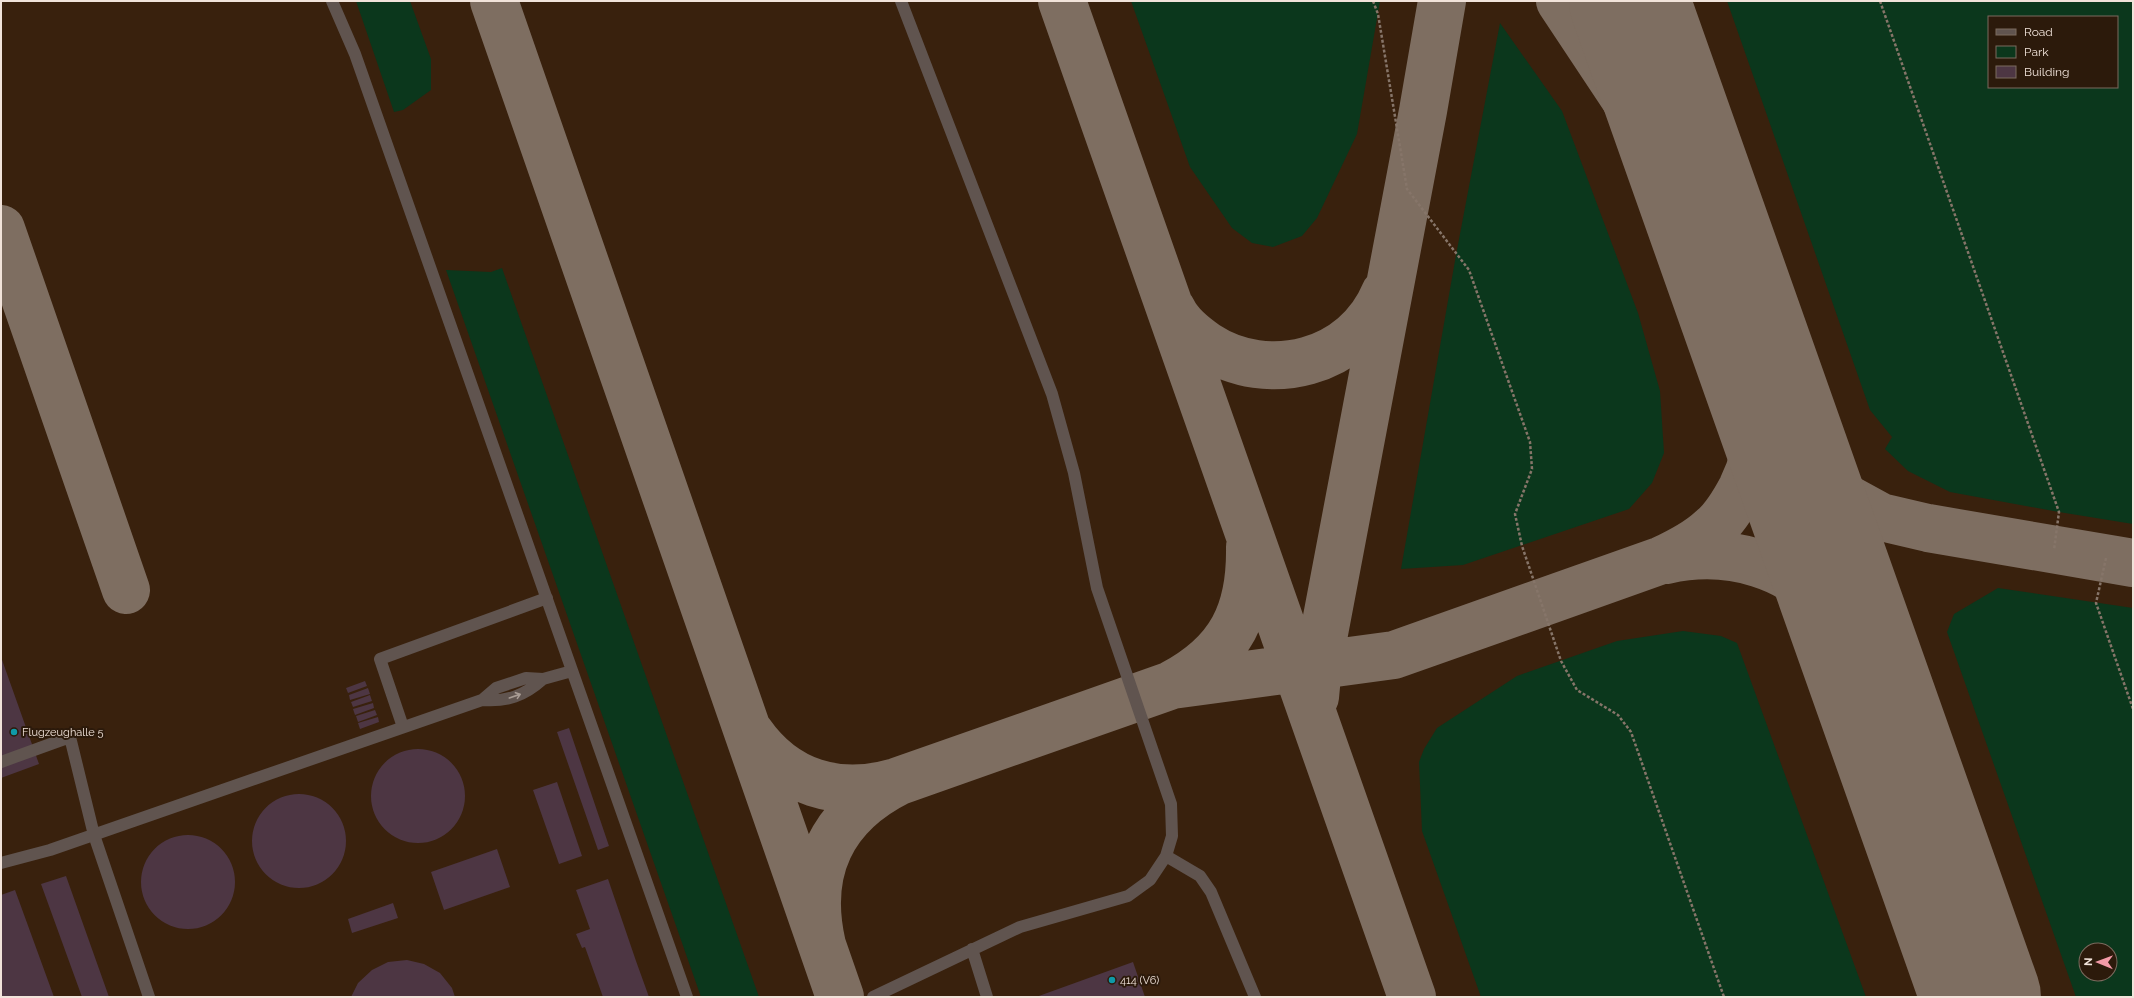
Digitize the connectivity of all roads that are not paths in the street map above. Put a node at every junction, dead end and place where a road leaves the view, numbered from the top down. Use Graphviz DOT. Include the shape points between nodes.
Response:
graph roads {
  1 [pos="332,1"];
  2 [pos="901,1"];
  3 [pos="547,598"];
  4 [pos="572,671"];
  5 [pos="403,727"];
  6 [pos="1,762"];
  7 [pos="94,835"];
  8 [pos="1166,856"];
  9 [pos="1,863"];
  10 [pos="972,949"];
  11 [pos="149,997"];
  12 [pos="687,997"];
  13 [pos="872,997"];
  14 [pos="987,997"];
  15 [pos="1255,997"];
  1 -- 3 [label="lane" via="355,54"];
  2 -- 8 [label="lane" via="1052,394 1074,473 1097,588 1171,804 1173,830"];
  3 -- 4 [label="lane"];
  3 -- 5 [label="lane" via="380,659"];
  4 -- 5 [label="lane" via="543,679 526,678 496,688 482,700"];
  4 -- 12 [label="lane"];
  5 -- 7 [label="lane"];
  6 -- 7 [label="lane" via="70,737"];
  7 -- 9 [label="lane"];
  7 -- 11 [label="lane"];
  8 -- 10 [label="lane" via="1150,880 1128,896 1043,919"];
  8 -- 15 [label="lane" via="1200,876 1211,892"];
  10 -- 13 [label="lane"];
  10 -- 14 [label="lane"];
}
